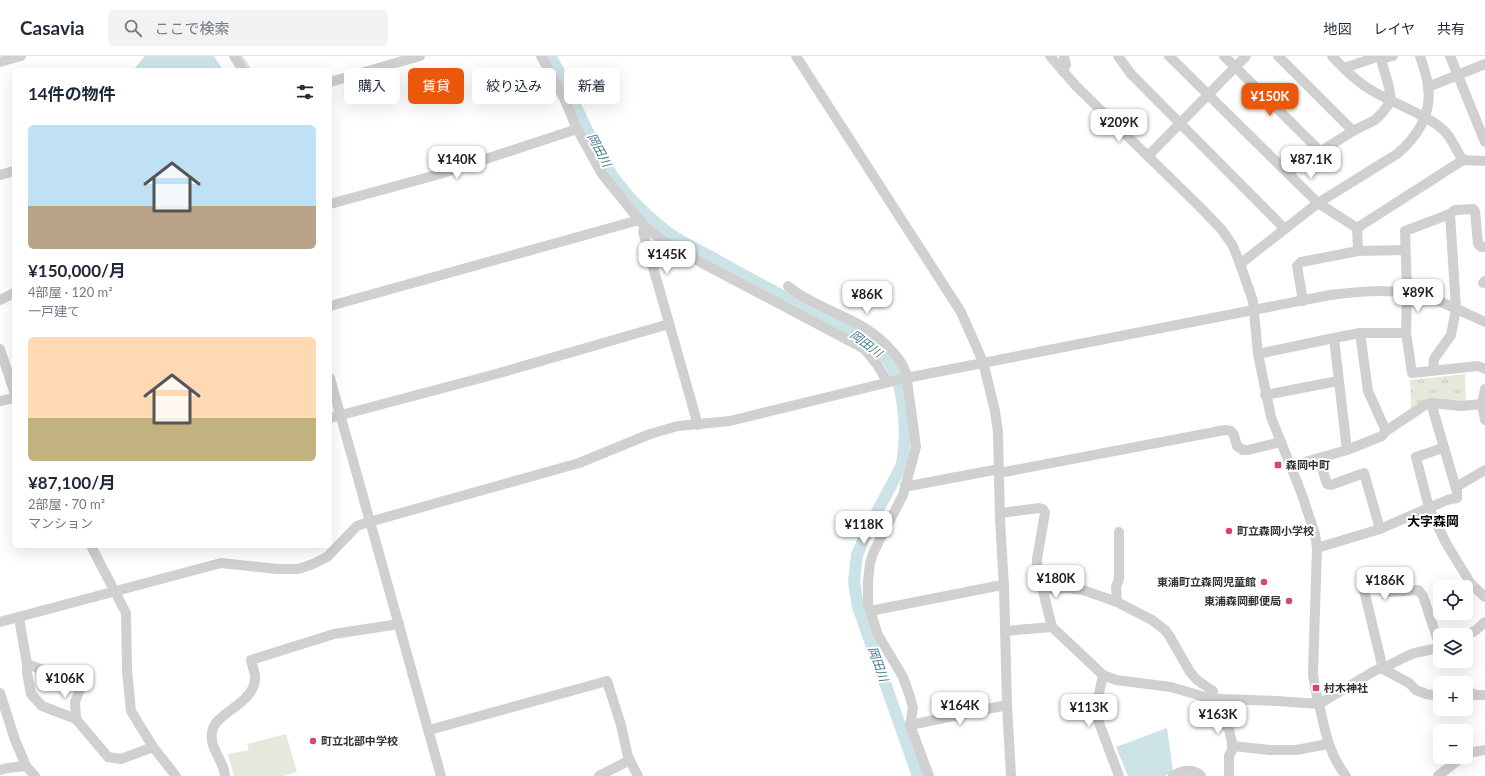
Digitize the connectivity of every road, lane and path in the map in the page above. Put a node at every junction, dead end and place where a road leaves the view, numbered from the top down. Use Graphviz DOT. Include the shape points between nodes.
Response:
graph roads {
  1 [pos="21,56"];
  2 [pos="234,56"];
  3 [pos="420,56"];
  4 [pos="541,56"];
  5 [pos="796,56"];
  6 [pos="1050,56"];
  7 [pos="1064,56"];
  8 [pos="1118,56"];
  9 [pos="1169,56"];
  10 [pos="1224,56"];
  11 [pos="1246,56"];
  12 [pos="1278,56"];
  13 [pos="1393,56"];
  14 [pos="1420,56"];
  15 [pos="1450,56"];
  16 [pos="1335,57"];
  17 [pos="1380,57"];
  18 [pos="0,62"];
  19 [pos="1485,64"];
  20 [pos="1235,67"];
  21 [pos="242,68"];
  22 [pos="1344,68"];
  23 [pos="1062,70"];
  24 [pos="1458,76"];
  25 [pos="332,81"];
  26 [pos="1428,87"];
  27 [pos="1208,94"];
  28 [pos="1391,101"];
  29 [pos="1425,118"];
  30 [pos="1181,123"];
  31 [pos="577,129"];
  32 [pos="1353,131"];
  33 [pos="1485,142"];
  34 [pos="1321,152"];
  35 [pos="1148,156"];
  36 [pos="1462,160"];
  37 [pos="1485,161"];
  38 [pos="12,172"];
  39 [pos="1288,172"];
  40 [pos="0,175"];
  41 [pos="332,203"];
  42 [pos="1318,203"];
  43 [pos="1450,214"];
  44 [pos="642,223"];
  45 [pos="1285,228"];
  46 [pos="1357,228"];
  47 [pos="1485,247"];
  48 [pos="1405,250"];
  49 [pos="1358,251"];
  50 [pos="1240,264"];
  51 [pos="788,286"];
  52 [pos="1407,293"];
  53 [pos="12,294"];
  54 [pos="0,300"];
  55 [pos="1303,301"];
  56 [pos="332,305"];
  57 [pos="1456,309"];
  58 [pos="1255,310"];
  59 [pos="1485,322"];
  60 [pos="669,324"];
  61 [pos="1360,333"];
  62 [pos="1406,333"];
  63 [pos="1334,338"];
  64 [pos="0,349"];
  65 [pos="1258,354"];
  66 [pos="983,362"];
  67 [pos="1485,369"];
  68 [pos="1433,370"];
  69 [pos="906,378"];
  70 [pos="1338,381"];
  71 [pos="887,382"];
  72 [pos="12,385"];
  73 [pos="332,385"];
  74 [pos="1485,389"];
  75 [pos="1265,395"];
  76 [pos="12,398"];
  77 [pos="0,401"];
  78 [pos="1431,404"];
  79 [pos="1482,404"];
  80 [pos="340,415"];
  81 [pos="332,417"];
  82 [pos="1485,420"];
  83 [pos="698,425"];
  84 [pos="1386,431"];
  85 [pos="1281,442"];
  86 [pos="1444,448"];
  87 [pos="1347,450"];
  88 [pos="1319,458"];
  89 [pos="1291,466"];
  90 [pos="1485,470"];
  91 [pos="998,471"];
  92 [pos="905,485"];
  93 [pos="1456,487"];
  94 [pos="1429,508"];
  95 [pos="1001,513"];
  96 [pos="369,522"];
  97 [pos="1380,529"];
  98 [pos="1119,532"];
  99 [pos="92,548"];
  100 [pos="1316,548"];
  101 [pos="1039,576"];
  102 [pos="1004,586"];
  103 [pos="114,591"];
  104 [pos="1485,597"];
  105 [pos="1117,602"];
  106 [pos="870,611"];
  107 [pos="19,618"];
  108 [pos="0,622"];
  109 [pos="1485,622"];
  110 [pos="399,624"];
  111 [pos="1052,627"];
  112 [pos="1434,628"];
  113 [pos="1005,631"];
  114 [pos="1473,632"];
  115 [pos="1433,649"];
  116 [pos="27,664"];
  117 [pos="1383,669"];
  118 [pos="1103,675"];
  119 [pos="0,693"];
  120 [pos="1473,694"];
  121 [pos="1214,695"];
  122 [pos="1433,695"];
  123 [pos="1485,695"];
  124 [pos="1319,704"];
  125 [pos="1006,705"];
  126 [pos="76,719"];
  127 [pos="4,720"];
  128 [pos="910,725"];
  129 [pos="429,730"];
  130 [pos="1328,744"];
  131 [pos="1232,746"];
  132 [pos="153,747"];
  133 [pos="1485,750"];
  134 [pos="1473,752"];
  135 [pos="630,760"];
  136 [pos="1453,764"];
  137 [pos="0,770"];
  138 [pos="26,771"];
  139 [pos="1440,775"];
  140 [pos="35,776"];
  141 [pos="176,776"];
  142 [pos="225,776"];
  143 [pos="441,776"];
  144 [pos="599,776"];
  145 [pos="638,776"];
  146 [pos="930,776"];
  147 [pos="1011,776"];
  148 [pos="1119,776"];
  149 [pos="1173,776"];
  150 [pos="1201,776"];
  151 [pos="1229,776"];
  152 [pos="1346,776"];
  1 -- 18 [label="street"];
  2 -- 21 [label="street"];
  3 -- 25 [label="street"];
  4 -- 31 [label="street" via="564,98"];
  5 -- 66 [label="street" via="961,312"];
  6 -- 23 [label="street"];
  7 -- 23 [label="street" via="1066,65"];
  8 -- 30 [label="street" via="1131,74"];
  9 -- 27 [label="street"];
  10 -- 20 [label="street"];
  11 -- 20 [label="street"];
  12 -- 32 [label="street"];
  13 -- 17 [label="street"];
  14 -- 26 [label="street"];
  15 -- 24 [label="street"];
  16 -- 22 [label="street"];
  17 -- 22 [label="street"];
  17 -- 28 [label="street"];
  19 -- 24 [label="street"];
  20 -- 27 [label="street"];
  20 -- 34 [label="street"];
  22 -- 28 [label="street" via="1359,83"];
  23 -- 35 [label="street"];
  24 -- 26 [label="street"];
  24 -- 33 [label="street"];
  26 -- 29 [label="street"];
  27 -- 30 [label="street"];
  27 -- 39 [label="street"];
  28 -- 29 [label="street"];
  28 -- 32 [label="street" via="1375,120"];
  29 -- 36 [label="street" via="1447,134"];
  29 -- 42 [label="street" via="1416,135 1397,154"];
  30 -- 35 [label="street"];
  30 -- 45 [label="street"];
  31 -- 41 [label="street" via="440,174"];
  31 -- 44 [label="street" via="602,174"];
  32 -- 34 [label="street"];
  34 -- 39 [label="street"];
  35 -- 50 [label="street" via="1222,230"];
  36 -- 37 [label="street"];
  36 -- 46 [label="street"];
  38 -- 40 [label="street"];
  39 -- 42 [label="street"];
  42 -- 45 [label="street"];
  42 -- 46 [label="street"];
  43 -- 47 [label="street" via="1455,210 1473,209 1478,244"];
  43 -- 48 [label="street" via="1404,231"];
  43 -- 57 [label="street"];
  44 -- 56 [label="street"];
  44 -- 60 [label="street"];
  44 -- 71 [label="street" via="662,240 702,263 863,348 874,359"];
  45 -- 50 [label="street"];
  46 -- 49 [label="street"];
  48 -- 49 [label="street"];
  48 -- 52 [label="street"];
  49 -- 55 [label="street" via="1301,262 1297,266"];
  50 -- 58 [label="street"];
  51 -- 69 [label="street" via="876,335 904,366"];
  52 -- 55 [label="street" via="1357,292"];
  52 -- 57 [label="street"];
  52 -- 62 [label="street"];
  53 -- 54 [label="street"];
  55 -- 58 [label="street"];
  57 -- 59 [label="street"];
  57 -- 68 [label="street" via="1451,335 1434,359"];
  58 -- 65 [label="street"];
  58 -- 66 [label="street"];
  60 -- 80 [label="street" via="496,374"];
  60 -- 83 [label="street"];
  61 -- 62 [label="street"];
  61 -- 63 [label="street"];
  61 -- 84 [label="street" via="1368,392"];
  62 -- 68 [label="street" via="1412,373"];
  63 -- 65 [label="street"];
  63 -- 70 [label="street"];
  64 -- 72 [label="street"];
  65 -- 75 [label="street"];
  66 -- 69 [label="street"];
  66 -- 91 [label="street" via="996,420"];
  67 -- 68 [label="street" via="1478,366"];
  69 -- 71 [label="street"];
  69 -- 92 [label="street" via="916,447"];
  70 -- 75 [label="street"];
  70 -- 87 [label="street"];
  71 -- 83 [label="street" via="730,421"];
  73 -- 80 [label="street"];
  74 -- 79 [label="street"];
  75 -- 85 [label="street"];
  76 -- 77 [label="street"];
  78 -- 79 [label="street"];
  78 -- 84 [label="street" via="1414,410"];
  78 -- 86 [label="street"];
  79 -- 82 [label="street"];
  80 -- 81 [label="street"];
  80 -- 96 [label="street"];
  83 -- 96 [label="street" via="678,426 650,434 579,463"];
  84 -- 87 [label="street" via="1382,436"];
  85 -- 89 [label="street"];
  85 -- 91 [label="street" via="1243,450 1237,446 1231,431 1225,430 1004,472"];
  86 -- 93 [label="street"];
  86 -- 94 [label="street" via="1416,457"];
  87 -- 88 [label="street"];
  88 -- 89 [label="street"];
  88 -- 97 [label="street" via="1328,484 1364,473"];
  89 -- 100 [label="street" via="1315,534"];
  90 -- 93 [label="street"];
  91 -- 92 [label="street"];
  91 -- 95 [label="street"];
  92 -- 106 [label="street" via="899,504 877,543 870,563"];
  93 -- 94 [label="street" via="1457,498"];
  94 -- 97 [label="street"];
  94 -- 104 [label="street" via="1446,543 1471,584"];
  95 -- 101 [label="street" via="1039,508 1044,511 1036,559"];
  95 -- 102 [label="street"];
  96 -- 103 [label="street" via="357,526 326,557 298,569 221,563"];
  96 -- 110 [label="street"];
  97 -- 100 [label="street"];
  98 -- 105 [label="street"];
  99 -- 103 [label="street"];
  100 -- 124 [label="street" via="1313,674"];
  101 -- 105 [label="street" via="1051,589 1075,588"];
  101 -- 111 [label="street"];
  102 -- 106 [label="street"];
  102 -- 113 [label="street"];
  103 -- 107 [label="street"];
  103 -- 132 [label="street" via="126,613 131,712"];
  105 -- 121 [label="street" via="1165,630 1190,672"];
  106 -- 128 [label="street" via="878,635 903,677 913,708"];
  107 -- 108 [label="street"];
  107 -- 116 [label="street"];
  109 -- 114 [label="street"];
  110 -- 129 [label="street"];
  110 -- 142 [label="street" via="334,634 251,660 255,676 250,694 216,722 212,730 211,740 225,769"];
  111 -- 113 [label="street"];
  111 -- 118 [label="street"];
  112 -- 117 [label="street" via="1423,596 1418,590 1390,592 1368,581 1364,590"];
  113 -- 125 [label="street"];
  115 -- 117 [label="street" via="1413,654"];
  116 -- 126 [label="street" via="26,672 31,694 42,706"];
  116 -- 126 [label="street" via="82,684 76,702"];
  117 -- 122 [label="street" via="1409,683 1416,690"];
  117 -- 124 [label="street" via="1376,670"];
  118 -- 121 [label="street" via="1116,680 1171,687 1204,697"];
  118 -- 148 [label="street" via="1095,712"];
  119 -- 127 [label="street"];
  120 -- 123 [label="street"];
  121 -- 124 [label="street"];
  121 -- 131 [label="street" via="1214,704 1229,730"];
  124 -- 130 [label="street"];
  125 -- 128 [label="street"];
  125 -- 147 [label="street"];
  126 -- 132 [label="street" via="108,757 120,759"];
  127 -- 138 [label="street"];
  128 -- 146 [label="street"];
  129 -- 135 [label="street" via="607,681"];
  129 -- 143 [label="street"];
  130 -- 131 [label="street" via="1296,750"];
  130 -- 152 [label="street"];
  131 -- 151 [label="street"];
  132 -- 141 [label="street"];
  133 -- 134 [label="street"];
  135 -- 144 [label="street"];
  135 -- 145 [label="street"];
  136 -- 139 [label="street"];
  137 -- 138 [label="street" via="7,768"];
  138 -- 140 [label="street"];
  149 -- 150 [label="street" via="1187,771 1195,771"];
}
